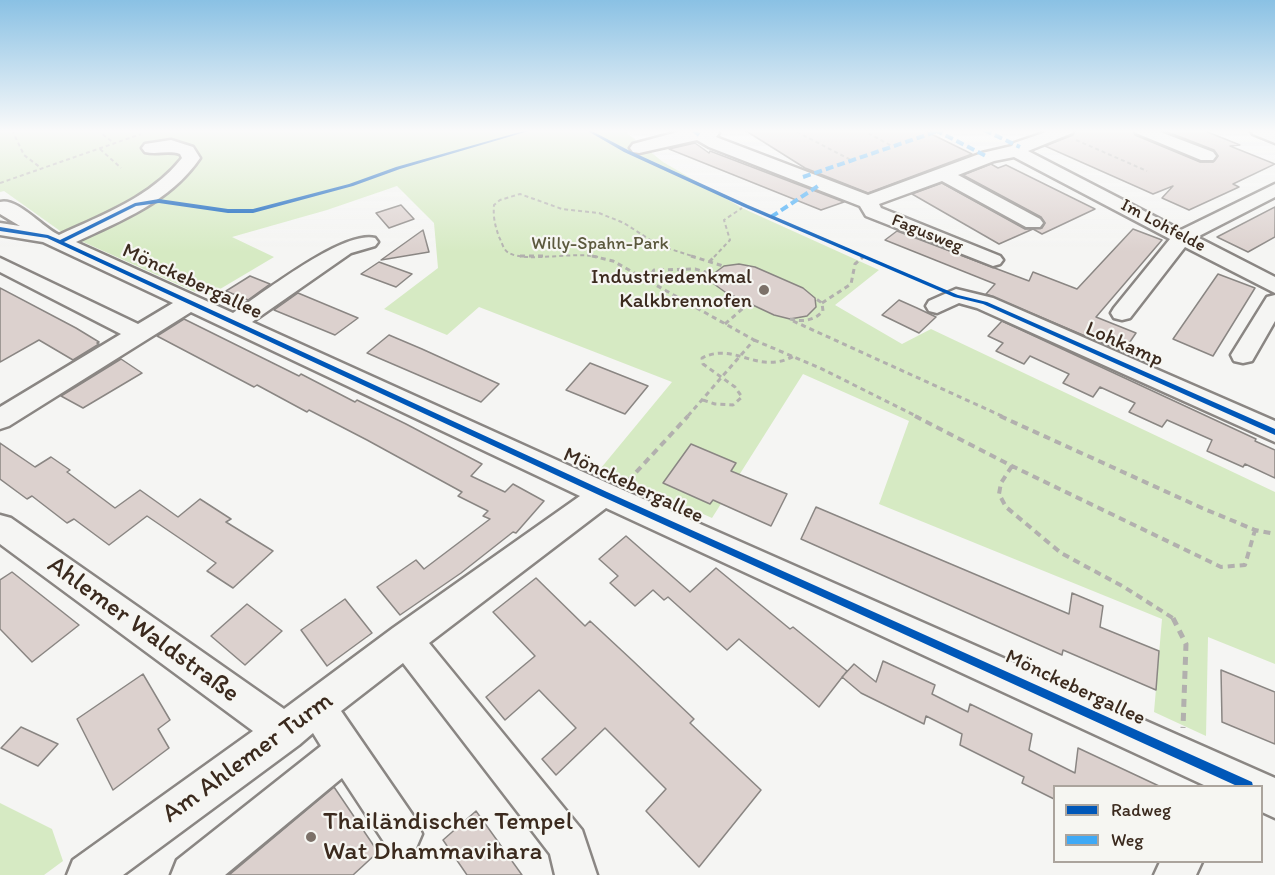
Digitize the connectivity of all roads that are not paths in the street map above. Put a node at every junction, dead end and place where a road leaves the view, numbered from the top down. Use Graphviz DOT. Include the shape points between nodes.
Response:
graph roads {
  1 [pos="182,171"];
  2 [pos="791,171"];
  3 [pos="952,171"];
  4 [pos="1053,171"];
  5 [pos="944,174"];
  6 [pos="1275,190"];
  7 [pos="868,202"];
  8 [pos="0,208"];
  9 [pos="1032,223"];
  10 [pos="0,229"];
  11 [pos="21,233"];
  12 [pos="1182,237"];
  13 [pos="54,239"];
  14 [pos="368,242"];
  15 [pos="0,244"];
  16 [pos="993,260"];
  17 [pos="0,264"];
  18 [pos="1275,286"];
  19 [pos="191,302"];
  20 [pos="1275,302"];
  21 [pos="937,306"];
  22 [pos="1122,313"];
  23 [pos="236,322"];
  24 [pos="138,334"];
  25 [pos="1243,355"];
  26 [pos="0,419"];
  27 [pos="1275,432"];
  28 [pos="609,495"];
  29 [pos="0,527"];
  30 [pos="405,639"];
  31 [pos="317,707"];
  32 [pos="286,732"];
  33 [pos="346,750"];
  34 [pos="1226,782"];
  35 [pos="402,834"];
  36 [pos="88,875"];
  37 [pos="192,875"];
  38 [pos="576,875"];
  1 -- 13 [label="street" via="135,205"];
  2 -- 7 [label="street, Fagusweg"];
  3 -- 5 [label="street"];
  4 -- 12 [label="street, Im Lohfelde"];
  5 -- 7 [label="street"];
  5 -- 9 [label="street"];
  6 -- 12 [label="street"];
  7 -- 16 [label="street, Fagusweg" via="873,212"];
  8 -- 13 [label="street" via="5,206"];
  10 -- 11 [label="street, Mönckebergallee"];
  11 -- 13 [label="street, Mönckebergallee"];
  11 -- 15 [label="street"];
  12 -- 18 [label="street, Im Lohfelde"];
  12 -- 22 [label="street"];
  13 -- 19 [label="street, Mönckebergallee"];
  14 -- 23 [label="street" via="344,249"];
  17 -- 24 [label="street"];
  19 -- 23 [label="street, Mönckebergallee"];
  19 -- 24 [label="street"];
  20 -- 25 [label="street"];
  21 -- 27 [label="street, Lohkamp" via="956,296 985,303"];
  23 -- 28 [label="street, Mönckebergallee"];
  24 -- 26 [label="street"];
  28 -- 30 [label="street, Am Ahlemer Turm"];
  28 -- 34 [label="street, Mönckebergallee" via="1181,756"];
  29 -- 32 [label="street, Ahlemer Waldstraße"];
  30 -- 31 [label="street, Am Ahlemer Turm"];
  30 -- 38 [label="street" via="568,844"];
  31 -- 32 [label="street, Am Ahlemer Turm"];
  31 -- 33 [label="street"];
  32 -- 36 [label="street, Am Ahlemer Turm"];
  33 -- 35 [label="street"];
  33 -- 37 [label="street"];
}
